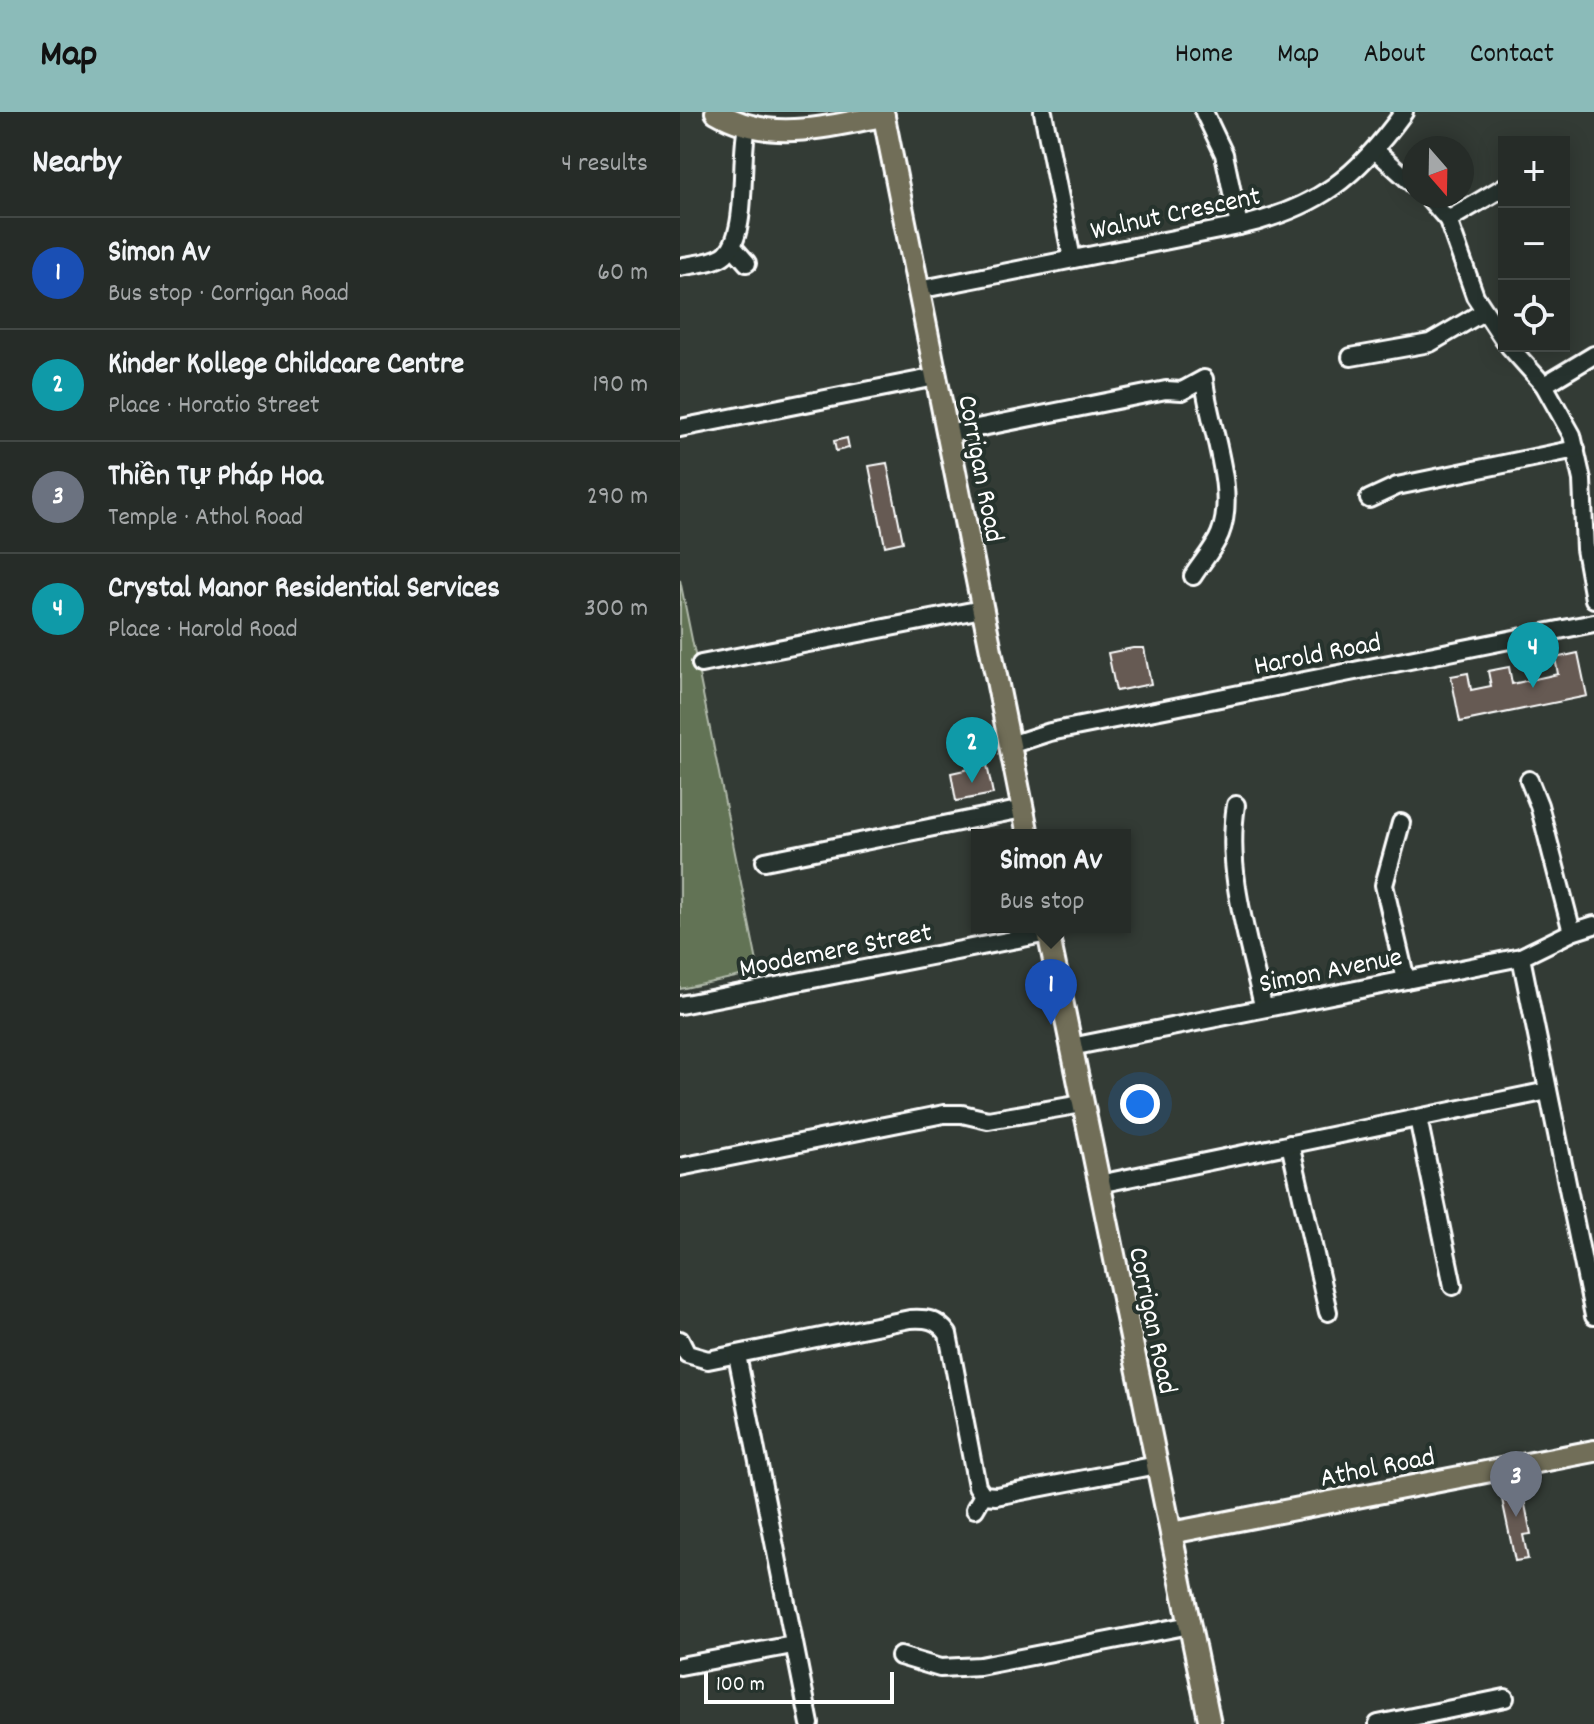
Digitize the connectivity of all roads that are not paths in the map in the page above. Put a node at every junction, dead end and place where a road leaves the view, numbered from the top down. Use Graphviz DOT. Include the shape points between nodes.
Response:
graph roads {
  1 [pos="716,112"];
  2 [pos="1043,112"];
  3 [pos="1204,112"];
  4 [pos="1404,112"];
  5 [pos="884,114"];
  6 [pos="747,127"];
  7 [pos="1376,151"];
  8 [pos="1402,174"];
  9 [pos="1498,191"];
  10 [pos="1438,208"];
  11 [pos="1448,220"];
  12 [pos="1239,226"];
  13 [pos="733,247"];
  14 [pos="1072,259"];
  15 [pos="747,263"];
  16 [pos="680,267"];
  17 [pos="918,290"];
  18 [pos="1483,312"];
  19 [pos="1498,332"];
  20 [pos="1514,352"];
  21 [pos="1594,355"];
  22 [pos="1351,357"];
  23 [pos="936,377"];
  24 [pos="1544,385"];
  25 [pos="680,428"];
  26 [pos="947,434"];
  27 [pos="1576,449"];
  28 [pos="1369,499"];
  29 [pos="1193,576"];
  30 [pos="1594,599"];
  31 [pos="982,609"];
  32 [pos="1594,623"];
  33 [pos="701,664"];
  34 [pos="1009,740"];
  35 [pos="1529,780"];
  36 [pos="1236,805"];
  37 [pos="1023,809"];
  38 [pos="1401,823"];
  39 [pos="1027,829"];
  40 [pos="765,861"];
  41 [pos="1594,925"];
  42 [pos="1572,932"];
  43 [pos="1032,933"];
  44 [pos="1048,933"];
  45 [pos="1521,957"];
  46 [pos="1406,980"];
  47 [pos="680,1005"];
  48 [pos="1263,1006"];
  49 [pos="1071,1047"];
  50 [pos="1548,1091"];
  51 [pos="1082,1104"];
  52 [pos="1418,1118"];
  53 [pos="1290,1144"];
  54 [pos="680,1167"];
  55 [pos="1099,1184"];
  56 [pos="1453,1286"];
  57 [pos="1328,1312"];
  58 [pos="1594,1316"];
  59 [pos="680,1340"];
  60 [pos="737,1355"];
  61 [pos="1594,1451"];
  62 [pos="1157,1465"];
  63 [pos="1171,1533"];
  64 [pos="1190,1625"];
  65 [pos="793,1645"];
  66 [pos="900,1656"];
  67 [pos="680,1666"];
  68 [pos="1505,1698"];
  69 [pos="810,1724"];
  70 [pos="1210,1724"];
  71 [pos="1378,1724"];
  1 -- 6 [label="main road"];
  2 -- 14 [label="street"];
  3 -- 12 [label="street" via="1224,154"];
  4 -- 7 [label="street, Walnut Crescent"];
  5 -- 6 [label="main road" via="801,132"];
  5 -- 17 [label="main road, Corrigan Road"];
  6 -- 13 [label="street" via="739,235"];
  7 -- 8 [label="street"];
  7 -- 12 [label="street, Walnut Crescent" via="1321,197"];
  9 -- 11 [label="street"];
  10 -- 11 [label="street"];
  11 -- 18 [label="street"];
  12 -- 14 [label="street, Walnut Crescent"];
  13 -- 15 [label="street"];
  13 -- 16 [label="street" via="722,257"];
  14 -- 17 [label="street, Walnut Crescent"];
  17 -- 23 [label="main road, Corrigan Road"];
  18 -- 19 [label="street"];
  18 -- 22 [label="street" via="1430,343"];
  20 -- 24 [label="street"];
  21 -- 24 [label="street"];
  23 -- 25 [label="street"];
  23 -- 26 [label="main road, Corrigan Road"];
  24 -- 27 [label="street" via="1567,422"];
  26 -- 29 [label="street" via="1182,391 1204,379 1225,493 1224,514 1220,534"];
  26 -- 31 [label="main road, Corrigan Road"];
  27 -- 28 [label="street" via="1397,486"];
  27 -- 30 [label="street"];
  31 -- 33 [label="street"];
  31 -- 34 [label="main road, Corrigan Road"];
  32 -- 34 [label="street, Harold Road"];
  34 -- 37 [label="main road, Corrigan Road"];
  35 -- 42 [label="street"];
  36 -- 48 [label="street" via="1236,878"];
  37 -- 39 [label="main road, Corrigan Road"];
  37 -- 40 [label="street"];
  38 -- 46 [label="street" via="1384,885"];
  41 -- 42 [label="street, Simon Avenue"];
  42 -- 45 [label="street, Simon Avenue"];
  43 -- 47 [label="street, Moodemere Street"];
  44 -- 49 [label="main road, Corrigan Road"];
  45 -- 46 [label="street, Simon Avenue"];
  45 -- 50 [label="street"];
  46 -- 48 [label="street, Simon Avenue"];
  48 -- 49 [label="street, Simon Avenue"];
  49 -- 51 [label="main road, Corrigan Road"];
  50 -- 52 [label="street"];
  50 -- 58 [label="street"];
  51 -- 54 [label="street" via="988,1120 944,1114"];
  51 -- 55 [label="main road, Corrigan Road"];
  52 -- 53 [label="street"];
  52 -- 56 [label="street"];
  53 -- 55 [label="street"];
  53 -- 57 [label="street"];
  55 -- 62 [label="main road, Corrigan Road"];
  59 -- 60 [label="street" via="695,1359"];
  60 -- 62 [label="street" via="927,1318 940,1323 953,1350 979,1502"];
  60 -- 65 [label="street"];
  61 -- 63 [label="main road, Athol Road"];
  62 -- 63 [label="main road, Corrigan Road"];
  63 -- 64 [label="main road, Corrigan Road"];
  64 -- 66 [label="street" via="980,1666 940,1668"];
  64 -- 70 [label="main road, Corrigan Road"];
  65 -- 67 [label="street"];
  65 -- 69 [label="street"];
  68 -- 71 [label="street"];
}
